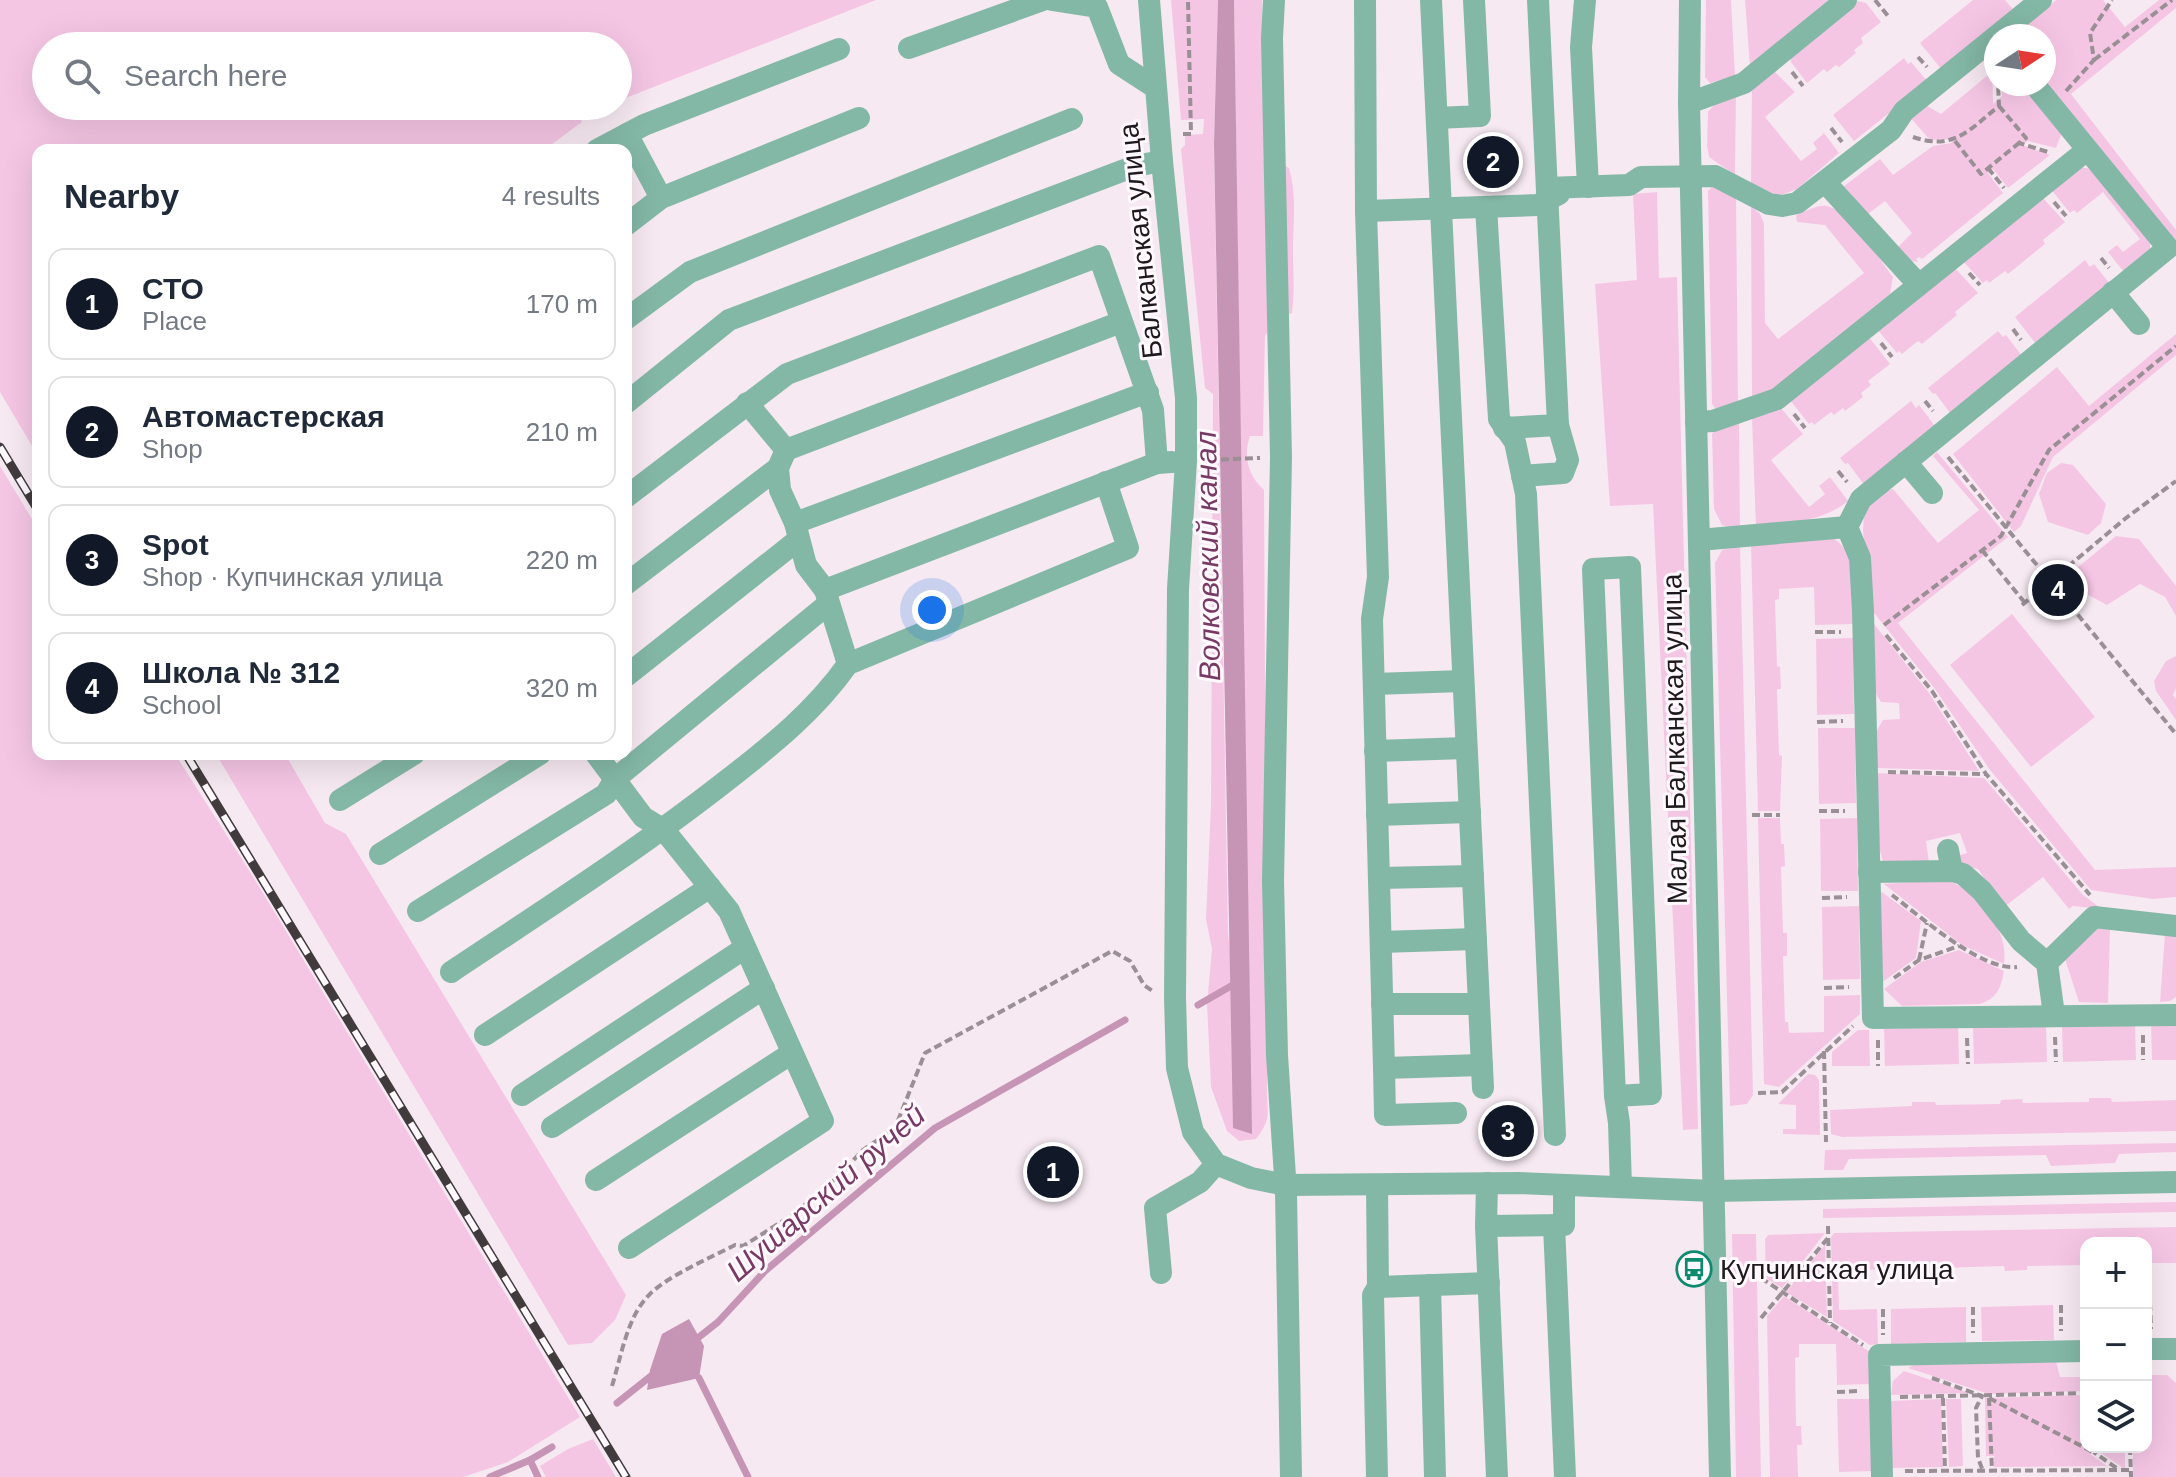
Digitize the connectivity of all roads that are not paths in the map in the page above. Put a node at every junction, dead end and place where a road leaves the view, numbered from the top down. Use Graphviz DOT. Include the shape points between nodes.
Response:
graph roads {
  1 [pos="1043,0"];
  2 [pos="1052,0"];
  3 [pos="1149,0"];
  4 [pos="1274,0"];
  5 [pos="1365,0"];
  6 [pos="1431,0"];
  7 [pos="1474,0"];
  8 [pos="1538,0"];
  9 [pos="1585,0"];
  10 [pos="1690,0"];
  11 [pos="1846,0"];
  12 [pos="2041,0"];
  13 [pos="2012,24"];
  14 [pos="1984,47"];
  15 [pos="909,48"];
  16 [pos="839,49"];
  17 [pos="1156,88"];
  18 [pos="2044,96"];
  19 [pos="1689,103"];
  20 [pos="859,118"];
  21 [pos="1437,118"];
  22 [pos="1072,119"];
  23 [pos="627,134"];
  24 [pos="608,144"];
  25 [pos="2087,150"];
  26 [pos="1162,161"];
  27 [pos="1690,176"];
  28 [pos="1825,182"];
  29 [pos="1579,187"];
  30 [pos="1547,194"];
  31 [pos="661,198"];
  32 [pos="1486,207"];
  33 [pos="1441,209"];
  34 [pos="1366,211"];
  35 [pos="632,220"];
  36 [pos="1918,284"];
  37 [pos="2113,292"];
  38 [pos="632,315"];
  39 [pos="1121,322"];
  40 [pos="2139,324"];
  41 [pos="1148,392"];
  42 [pos="632,398"];
  43 [pos="747,403"];
  44 [pos="1696,422"];
  45 [pos="1558,425"];
  46 [pos="1504,428"];
  47 [pos="782,459"];
  48 [pos="1906,462"];
  49 [pos="1157,463"];
  50 [pos="1192,466"];
  51 [pos="1522,476"];
  52 [pos="1106,482"];
  53 [pos="632,492"];
  54 [pos="1932,493"];
  55 [pos="1847,527"];
  56 [pos="796,532"];
  57 [pos="1699,540"];
  58 [pos="632,579"];
  59 [pos="827,597"];
  60 [pos="848,664"];
  61 [pos="632,671"];
  62 [pos="1463,681"];
  63 [pos="1374,684"];
  64 [pos="1466,748"];
  65 [pos="1375,751"];
  66 [pos="404,760"];
  67 [pos="530,760"];
  68 [pos="601,760"];
  69 [pos="615,779"];
  70 [pos="340,800"];
  71 [pos="1470,812"];
  72 [pos="1377,815"];
  73 [pos="664,830"];
  74 [pos="380,854"];
  75 [pos="1869,872"];
  76 [pos="1473,876"];
  77 [pos="1379,878"];
  78 [pos="710,887"];
  79 [pos="418,911"];
  80 [pos="2176,926"];
  81 [pos="1476,939"];
  82 [pos="1381,942"];
  83 [pos="745,948"];
  84 [pos="2047,963"];
  85 [pos="451,972"];
  86 [pos="764,988"];
  87 [pos="1382,1004"];
  88 [pos="1479,1004"];
  89 [pos="2054,1015"];
  90 [pos="2176,1015"];
  91 [pos="485,1035"];
  92 [pos="792,1053"];
  93 [pos="1482,1065"];
  94 [pos="1384,1068"];
  95 [pos="1483,1088"];
  96 [pos="522,1095"];
  97 [pos="1615,1096"];
  98 [pos="1456,1113"];
  99 [pos="552,1127"];
  100 [pos="1555,1135"];
  101 [pos="1216,1164"];
  102 [pos="596,1180"];
  103 [pos="2176,1182"];
  104 [pos="1487,1183"];
  105 [pos="1377,1185"];
  106 [pos="1564,1185"];
  107 [pos="1621,1187"];
  108 [pos="1286,1189"];
  109 [pos="1714,1191"];
  110 [pos="1554,1225"];
  111 [pos="1486,1226"];
  112 [pos="629,1248"];
  113 [pos="1161,1273"];
  114 [pos="1489,1283"];
  115 [pos="1430,1285"];
  116 [pos="1378,1287"];
  117 [pos="2152,1349"];
  118 [pos="2176,1349"];
  119 [pos="2080,1351"];
  120 [pos="1882,1474"];
  121 [pos="1291,1477"];
  122 [pos="1377,1477"];
  123 [pos="1435,1477"];
  124 [pos="1497,1477"];
  125 [pos="1565,1477"];
  126 [pos="1720,1477"];
  1 -- 15 [label="street"];
  2 -- 17 [label="street" via="1097,7 1119,64"];
  3 -- 17 [label="street, Балканская улица"];
  4 -- 108 [label="street" via="1281,457 1273,881 1277,1071"];
  5 -- 34 [label="street"];
  6 -- 21 [label="street"];
  7 -- 21 [label="street" via="1480,116"];
  8 -- 30 [label="street"];
  9 -- 29 [label="street"];
  10 -- 19 [label="street, Малая Балканская улица"];
  11 -- 19 [label="street" via="1744,83"];
  12 -- 13 [label="street"];
  14 -- 28 [label="street"];
  16 -- 23 [label="street"];
  17 -- 26 [label="street, Балканская улица"];
  18 -- 25 [label="street"];
  19 -- 27 [label="street, Малая Балканская улица"];
  20 -- 31 [label="street"];
  21 -- 33 [label="street"];
  22 -- 38 [label="street" via="690,272"];
  23 -- 24 [label="street"];
  23 -- 31 [label="street"];
  25 -- 36 [label="street"];
  25 -- 37 [label="street" via="2168,248"];
  26 -- 42 [label="street" via="1135,166 729,320"];
  26 -- 50 [label="street, Балканская улица"];
  27 -- 28 [label="street" via="1715,176 1782,206 1797,203"];
  27 -- 29 [label="street"];
  27 -- 44 [label="street, Малая Балканская улица"];
  28 -- 36 [label="street"];
  29 -- 30 [label="street"];
  30 -- 32 [label="street" via="1538,205"];
  30 -- 45 [label="street"];
  31 -- 35 [label="street"];
  32 -- 33 [label="street"];
  32 -- 46 [label="street" via="1499,419"];
  33 -- 34 [label="street"];
  33 -- 62 [label="street"];
  34 -- 63 [label="street" via="1378,577 1372,619"];
  36 -- 44 [label="street" via="1777,399"];
  37 -- 40 [label="street"];
  37 -- 48 [label="street"];
  39 -- 41 [label="street"];
  39 -- 43 [label="street" via="1099,256 787,374"];
  39 -- 47 [label="street"];
  41 -- 49 [label="street"];
  41 -- 56 [label="street"];
  43 -- 47 [label="street"];
  43 -- 53 [label="street"];
  44 -- 57 [label="street, Малая Балканская улица"];
  45 -- 46 [label="street"];
  45 -- 51 [label="street" via="1568,460 1563,473"];
  46 -- 51 [label="street" via="1515,442"];
  47 -- 56 [label="street" via="780,490"];
  47 -- 58 [label="street"];
  48 -- 54 [label="street"];
  48 -- 55 [label="street" via="1861,499"];
  49 -- 50 [label="street"];
  49 -- 52 [label="street"];
  50 -- 101 [label="street, Балканская улица" via="1178,589 1177,1068 1193,1132"];
  51 -- 100 [label="street"];
  52 -- 59 [label="street"];
  52 -- 60 [label="street" via="1128,548"];
  55 -- 57 [label="street"];
  55 -- 75 [label="street" via="1860,558"];
  56 -- 59 [label="street" via="806,565"];
  56 -- 61 [label="street"];
  57 -- 109 [label="street, Малая Балканская улица"];
  59 -- 60 [label="street"];
  59 -- 69 [label="street"];
  60 -- 73 [label="street" via="829,692 781,738"];
  62 -- 63 [label="street"];
  62 -- 64 [label="street"];
  63 -- 65 [label="street"];
  64 -- 65 [label="street"];
  64 -- 71 [label="street"];
  65 -- 72 [label="street"];
  66 -- 70 [label="street"];
  67 -- 74 [label="street"];
  68 -- 69 [label="street"];
  69 -- 73 [label="street" via="643,817"];
  69 -- 79 [label="street" via="606,794"];
  71 -- 72 [label="street"];
  71 -- 76 [label="street"];
  72 -- 77 [label="street"];
  73 -- 78 [label="street"];
  73 -- 85 [label="street"];
  75 -- 84 [label="street" via="1950,861"];
  75 -- 89 [label="street" via="1873,1018"];
  76 -- 77 [label="street"];
  76 -- 81 [label="street"];
  77 -- 82 [label="street"];
  78 -- 83 [label="street" via="729,911"];
  78 -- 91 [label="street"];
  80 -- 84 [label="street" via="2094,917"];
  81 -- 82 [label="street"];
  81 -- 88 [label="street"];
  82 -- 87 [label="street"];
  83 -- 86 [label="street"];
  83 -- 96 [label="street"];
  84 -- 89 [label="street"];
  86 -- 92 [label="street"];
  86 -- 99 [label="street"];
  87 -- 88 [label="street"];
  87 -- 94 [label="street"];
  88 -- 93 [label="street"];
  89 -- 90 [label="street"];
  92 -- 102 [label="street"];
  92 -- 112 [label="street" via="823,1121"];
  93 -- 94 [label="street"];
  93 -- 95 [label="street"];
  94 -- 98 [label="street" via="1385,1115"];
  97 -- 97 [label="street" via="1593,569 1630,567 1651,1094"];
  97 -- 107 [label="street"];
  101 -- 108 [label="street"];
  101 -- 113 [label="street" via="1200,1182 1155,1208"];
  103 -- 109 [label="street"];
  104 -- 105 [label="street"];
  104 -- 106 [label="street"];
  104 -- 111 [label="street"];
  105 -- 108 [label="street"];
  105 -- 116 [label="street"];
  106 -- 107 [label="street"];
  106 -- 110 [label="street" via="1564,1225"];
  107 -- 109 [label="street"];
  108 -- 121 [label="street"];
  109 -- 126 [label="street, Малая Балканская улица"];
  110 -- 111 [label="street"];
  110 -- 125 [label="street"];
  111 -- 114 [label="street"];
  114 -- 115 [label="street"];
  114 -- 124 [label="street"];
  115 -- 116 [label="street"];
  115 -- 123 [label="street"];
  116 -- 122 [label="street" via="1373,1295"];
  117 -- 118 [label="street"];
  119 -- 120 [label="street" via="1879,1355"];
}
